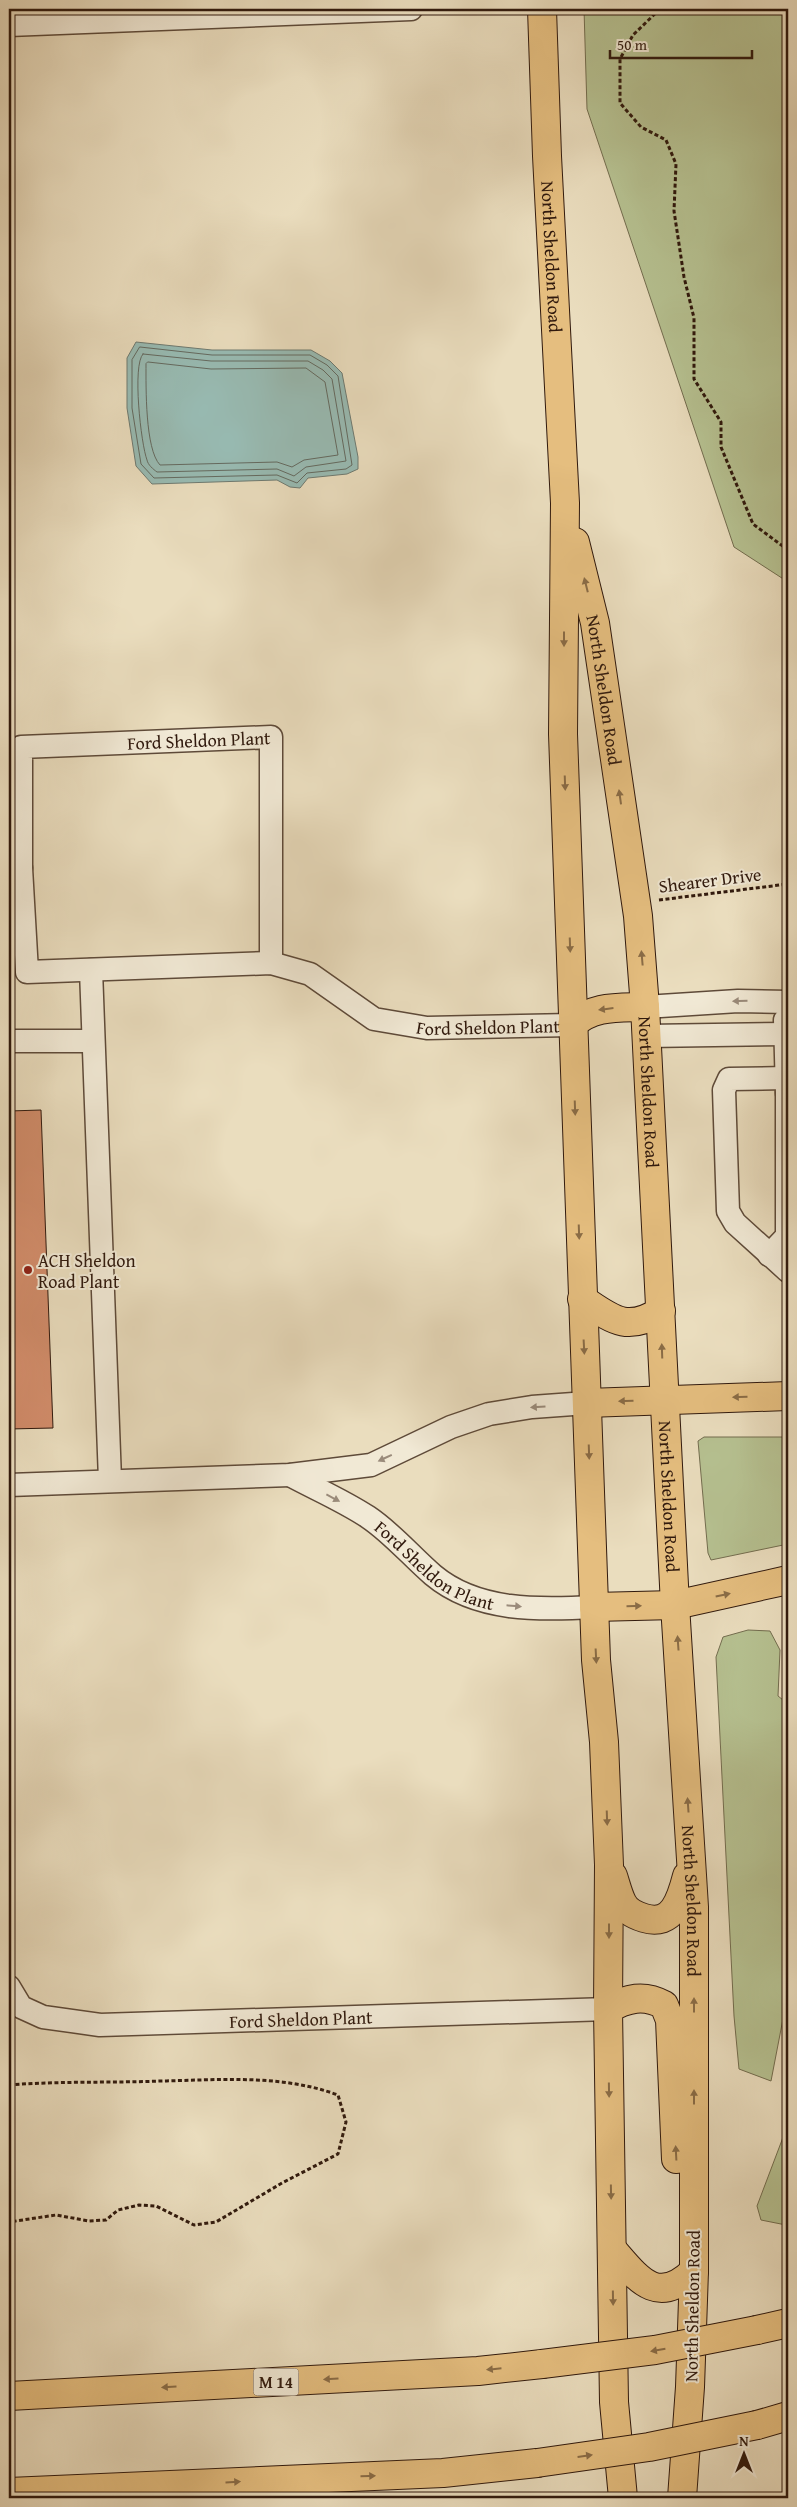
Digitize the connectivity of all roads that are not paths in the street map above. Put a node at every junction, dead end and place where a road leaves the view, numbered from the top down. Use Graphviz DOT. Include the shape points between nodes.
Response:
graph roads {
  1 [pos="411,9"];
  2 [pos="542,9"];
  3 [pos="336,10"];
  4 [pos="55,16"];
  5 [pos="9,25"];
  6 [pos="565,502"];
  7 [pos="15,868"];
  8 [pos="271,963"];
  9 [pos="91,970"];
  10 [pos="786,1002"];
  11 [pos="645,1007"];
  12 [pos="572,1026"];
  13 [pos="787,1034"];
  14 [pos="647,1036"];
  15 [pos="9,1041"];
  16 [pos="93,1041"];
  17 [pos="787,1088"];
  18 [pos="769,1255"];
  19 [pos="788,1271"];
  20 [pos="582,1298"];
  21 [pos="661,1311"];
  22 [pos="788,1396"];
  23 [pos="664,1400"];
  24 [pos="587,1403"];
  25 [pos="290,1475"];
  26 [pos="110,1480"];
  27 [pos="9,1485"];
  28 [pos="788,1580"];
  29 [pos="675,1605"];
  30 [pos="594,1607"];
  31 [pos="692,1858"];
  32 [pos="609,1865"];
  33 [pos="9,1987"];
  34 [pos="15,2008"];
  35 [pos="608,2009"];
  36 [pos="694,2216"];
  37 [pos="612,2249"];
  38 [pos="694,2271"];
  39 [pos="788,2323"];
  40 [pos="9,2396"];
  41 [pos="788,2416"];
  42 [pos="9,2492"];
  43 [pos="623,2498"];
  44 [pos="682,2498"];
  1 -- 3 [label="street"];
  2 -- 6 [label="main road, North Sheldon Road"];
  3 -- 4 [label="street"];
  4 -- 5 [label="street"];
  11 -- 6 [label="main road, North Sheldon Road, one-way" via="636,904 595,623"];
  6 -- 12 [label="main road, North Sheldon Road, one-way" via="563,734"];
  7 -- 8 [label="street, Ford Sheldon Plant" via="21,747 270,738"];
  7 -- 9 [label="street, Ford Sheldon Plant" via="27,972"];
  8 -- 9 [label="street, Ford Sheldon Plant"];
  8 -- 12 [label="street, Ford Sheldon Plant" via="310,974 374,1019 428,1028"];
  9 -- 16 [label="street"];
  10 -- 11 [label="street, one-way" via="738,1001"];
  10 -- 13 [label="street"];
  11 -- 12 [label="main road, one-way" via="601,1009 581,1017"];
  11 -- 14 [label="main road, North Sheldon Road"];
  12 -- 20 [label="main road, North Sheldon Road, one-way"];
  13 -- 14 [label="street"];
  13 -- 17 [label="street"];
  14 -- 21 [label="main road, North Sheldon Road"];
  15 -- 16 [label="street"];
  16 -- 26 [label="street"];
  17 -- 18 [label="street" via="787,1236"];
  17 -- 18 [label="street" via="729,1079 724,1090 728,1211 735,1223"];
  18 -- 19 [label="street"];
  20 -- 21 [label="main road" via="623,1323 639,1322"];
  20 -- 24 [label="main road, North Sheldon Road, one-way"];
  23 -- 21 [label="main road, North Sheldon Road, one-way"];
  22 -- 23 [label="main road, one-way"];
  23 -- 24 [label="main road, one-way"];
  23 -- 29 [label="main road, North Sheldon Road"];
  24 -- 25 [label="street, Ford Sheldon Plant, one-way" via="489,1414 450,1427 371,1464"];
  24 -- 30 [label="main road, North Sheldon Road, one-way"];
  25 -- 26 [label="street, Ford Sheldon Plant"];
  25 -- 30 [label="street, Ford Sheldon Plant, one-way" via="368,1517 434,1576 462,1594 495,1604 555,1609"];
  26 -- 27 [label="street, Ford Sheldon Plant"];
  29 -- 28 [label="main road, one-way"];
  30 -- 29 [label="main road, one-way"];
  31 -- 29 [label="main road, North Sheldon Road, one-way"];
  30 -- 32 [label="main road, North Sheldon Road, one-way"];
  31 -- 32 [label="main road" via="681,1900 666,1919 652,1920 628,1911"];
  36 -- 31 [label="main road, North Sheldon Road, one-way"];
  32 -- 35 [label="main road, North Sheldon Road, one-way"];
  33 -- 34 [label="street, Ford Sheldon Plant"];
  34 -- 35 [label="street, Ford Sheldon Plant" via="43,2017 100,2025"];
  36 -- 35 [label="main road, one-way" via="677,2178 670,2020 667,2012 664,2005 651,1998 621,2001"];
  35 -- 37 [label="main road, North Sheldon Road, one-way"];
  36 -- 38 [label="main road, North Sheldon Road"];
  37 -- 38 [label="main road" via="636,2277 649,2286 667,2289 682,2283"];
  37 -- 43 [label="main road, North Sheldon Road, one-way" via="614,2402"];
  38 -- 44 [label="main road, North Sheldon Road"];
  39 -- 40 [label="main road, M 14, one-way, bridge" via="655,2350 478,2371"];
  42 -- 41 [label="main road, one-way, bridge" via="443,2473 649,2447"];
}
